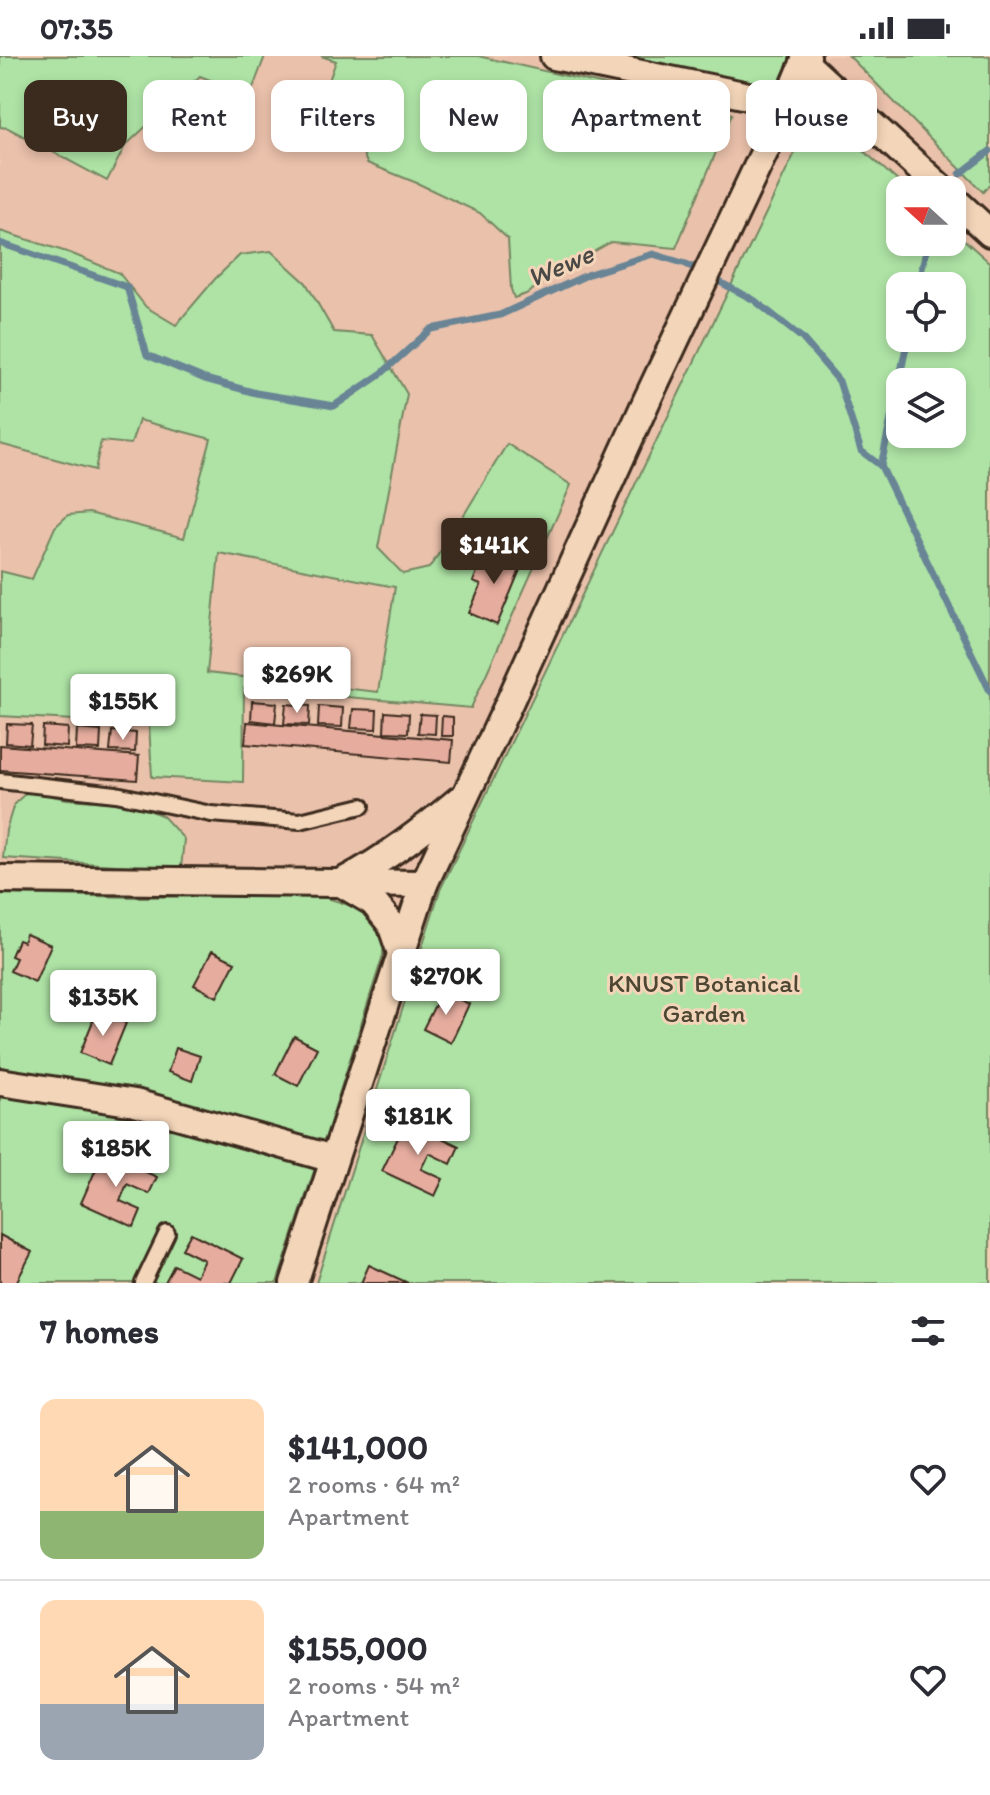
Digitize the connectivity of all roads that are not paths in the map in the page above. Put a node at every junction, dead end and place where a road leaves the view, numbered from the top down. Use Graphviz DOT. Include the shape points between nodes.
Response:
graph roads {
  1 [pos="554,56"];
  2 [pos="805,59"];
  3 [pos="797,80"];
  4 [pos="746,96"];
  5 [pos="764,152"];
  6 [pos="928,176"];
  7 [pos="966,211"];
  8 [pos="990,233"];
  9 [pos="0,781"];
  10 [pos="466,793"];
  11 [pos="362,806"];
  12 [pos="0,879"];
  13 [pos="341,883"];
  14 [pos="424,884"];
  15 [pos="401,953"];
  16 [pos="0,1082"];
  17 [pos="333,1159"];
  18 [pos="167,1233"];
  19 [pos="143,1283"];
  20 [pos="294,1283"];
  1 -- 4 [label="street"];
  2 -- 3 [label="street"];
  2 -- 6 [label="street"];
  5 -- 10 [label="street"];
  7 -- 8 [label="street"];
  9 -- 11 [label="lane" via="116,794 211,814 300,821"];
  10 -- 13 [label="street" via="373,867"];
  10 -- 14 [label="street"];
  12 -- 13 [label="street"];
  13 -- 14 [label="street"];
  13 -- 15 [label="street" via="373,902 391,924"];
  14 -- 15 [label="street"];
  15 -- 17 [label="street"];
  16 -- 17 [label="street" via="135,1103"];
  17 -- 20 [label="street"];
  18 -- 19 [label="lane"];
}
